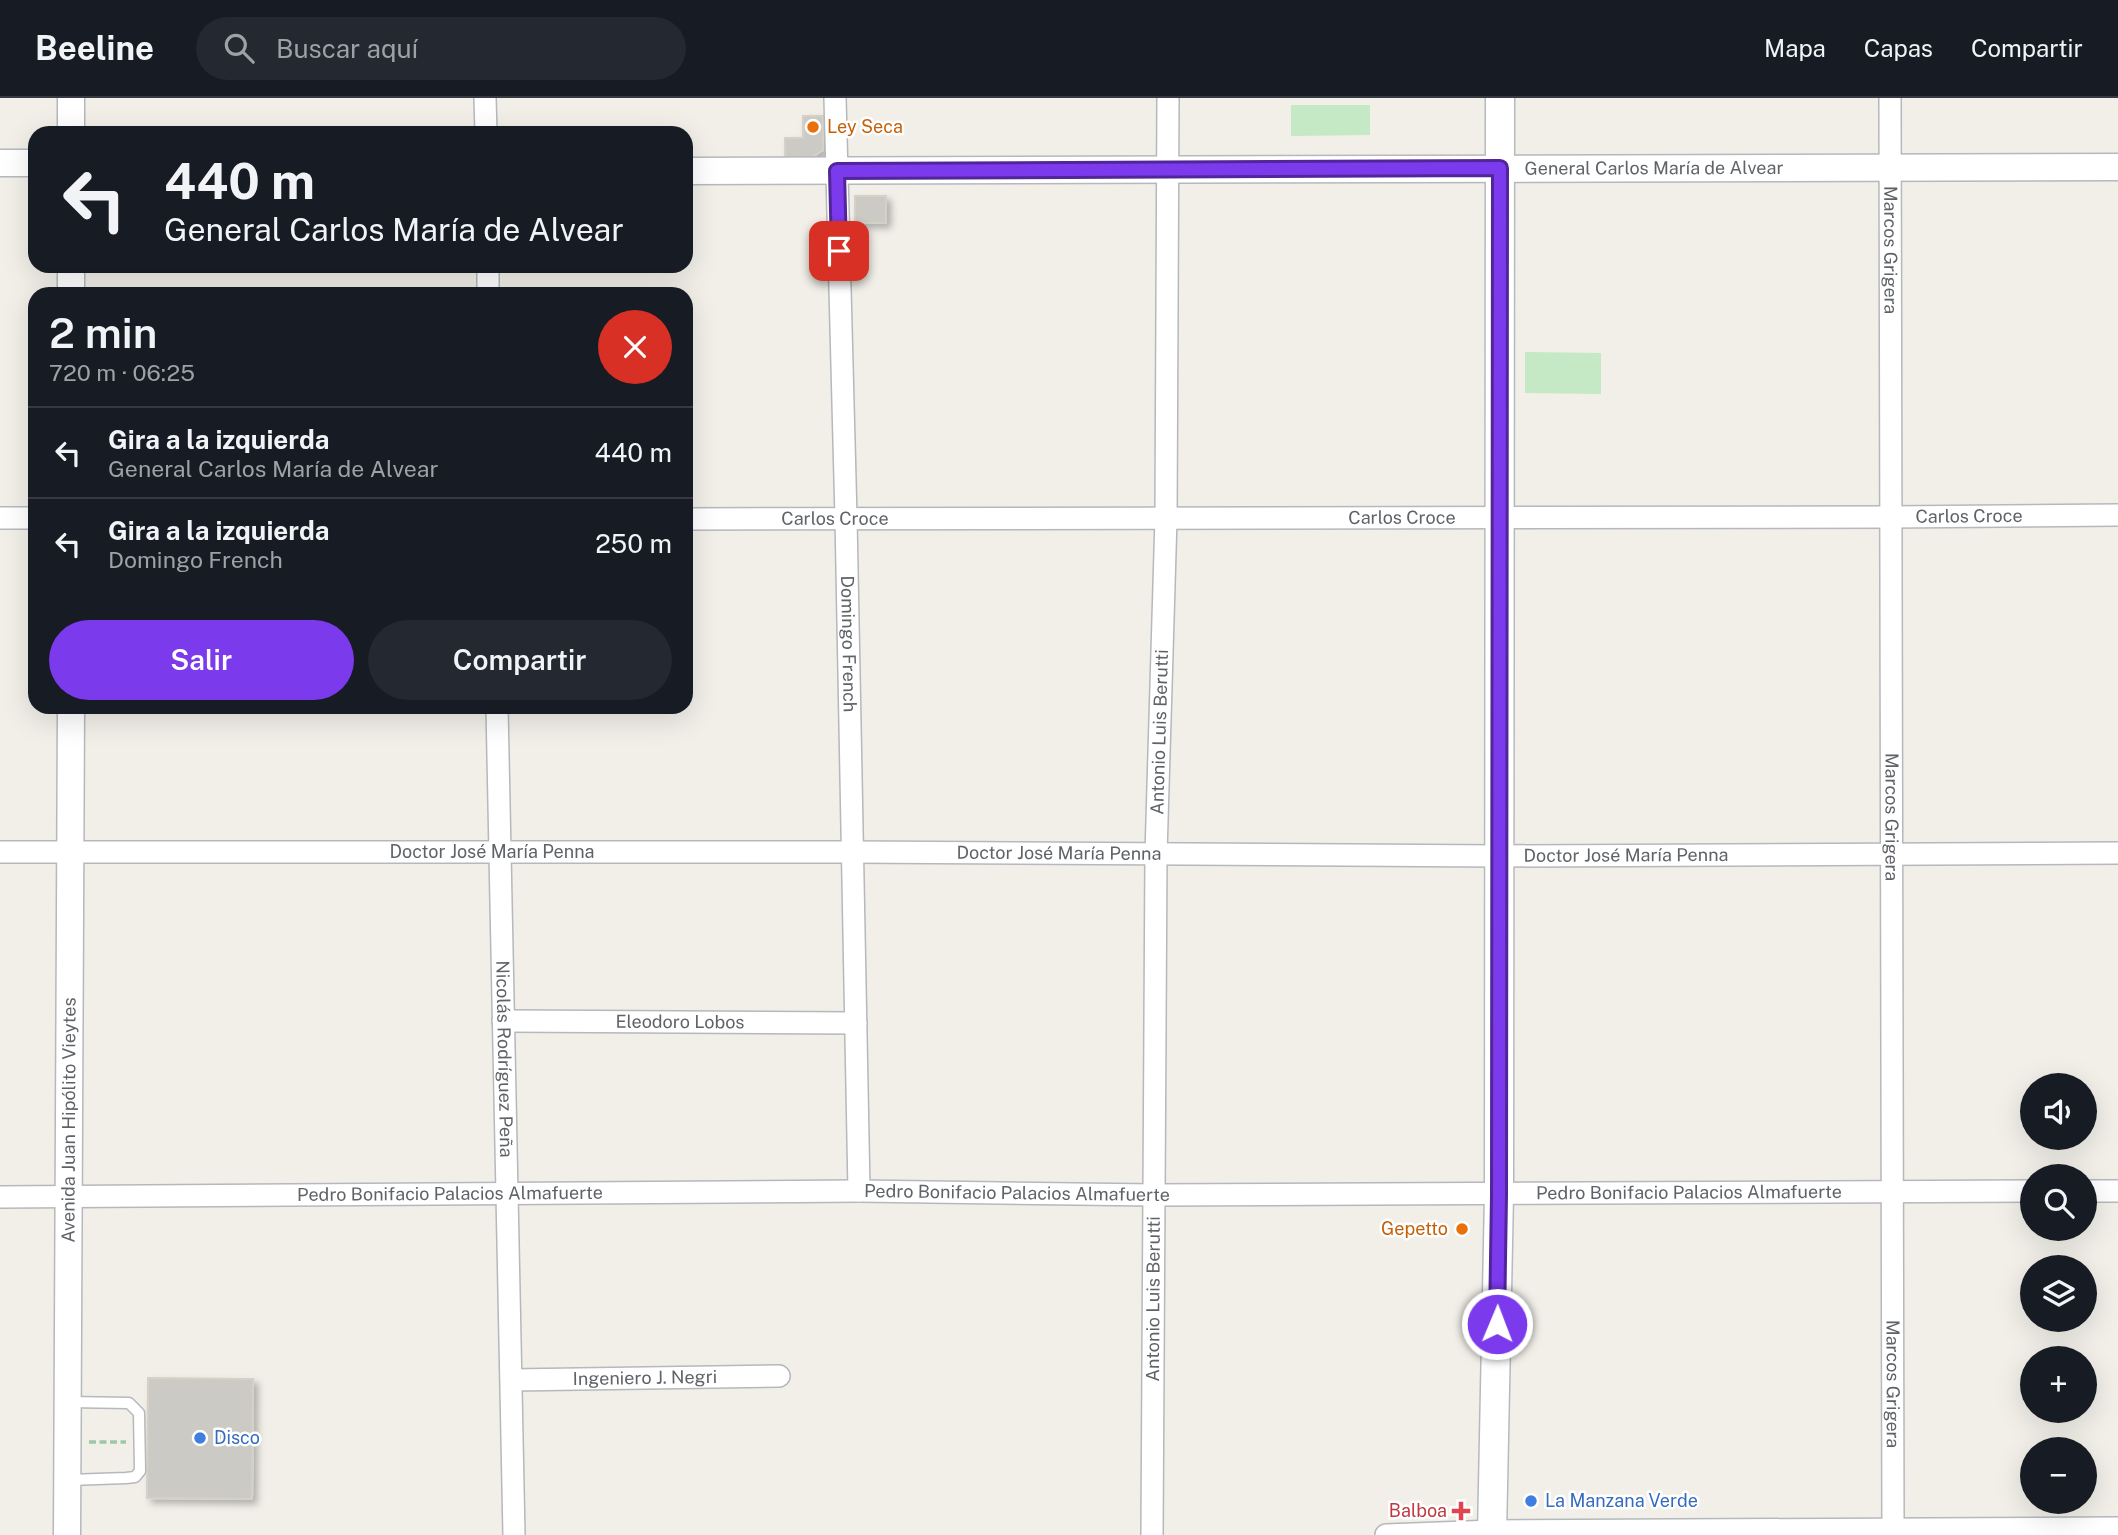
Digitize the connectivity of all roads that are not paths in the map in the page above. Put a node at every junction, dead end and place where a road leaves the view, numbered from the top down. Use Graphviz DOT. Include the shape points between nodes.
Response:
graph roads {
  1 [pos="71,98"];
  2 [pos="485,98"];
  3 [pos="835,98"];
  4 [pos="1168,98"];
  5 [pos="1500,98"];
  6 [pos="1890,98"];
  7 [pos="71,126"];
  8 [pos="486,126"];
  9 [pos="0,163"];
  10 [pos="28,163"];
  11 [pos="2118,167"];
  12 [pos="1500,168"];
  13 [pos="1890,168"];
  14 [pos="1169,169"];
  15 [pos="693,171"];
  16 [pos="837,171"];
  17 [pos="2118,515"];
  18 [pos="1891,517"];
  19 [pos="0,518"];
  20 [pos="28,518"];
  21 [pos="846,518"];
  22 [pos="1499,518"];
  23 [pos="693,519"];
  24 [pos="1166,519"];
  25 [pos="71,714"];
  26 [pos="497,714"];
  27 [pos="0,852"];
  28 [pos="71,852"];
  29 [pos="852,852"];
  30 [pos="501,853"];
  31 [pos="1891,853"];
  32 [pos="2118,853"];
  33 [pos="1156,854"];
  34 [pos="1499,856"];
  35 [pos="503,1021"];
  36 [pos="856,1023"];
  37 [pos="859,1191"];
  38 [pos="1892,1191"];
  39 [pos="2020,1191"];
  40 [pos="2097,1191"];
  41 [pos="2118,1191"];
  42 [pos="508,1195"];
  43 [pos="1154,1195"];
  44 [pos="1499,1195"];
  45 [pos="0,1197"];
  46 [pos="70,1197"];
  47 [pos="779,1376"];
  48 [pos="512,1380"];
  49 [pos="69,1402"];
  50 [pos="69,1479"];
  51 [pos="2118,1528"];
  52 [pos="1493,1533"];
  53 [pos="1893,1533"];
  54 [pos="67,1535"];
  55 [pos="514,1535"];
  56 [pos="1152,1535"];
  57 [pos="1386,1535"];
  1 -- 7 [label="street"];
  2 -- 8 [label="street"];
  3 -- 16 [label="street, Domingo French"];
  4 -- 14 [label="street, Antonio Luis Berutti"];
  5 -- 12 [label="main road"];
  6 -- 13 [label="street, Marcos Grigera"];
  9 -- 10 [label="street"];
  11 -- 13 [label="street, General Carlos María de Alvear"];
  12 -- 13 [label="street, General Carlos María de Alvear"];
  12 -- 14 [label="street, General Carlos María de Alvear"];
  12 -- 22 [label="main road"];
  13 -- 18 [label="street, Marcos Grigera"];
  14 -- 16 [label="street, General Carlos María de Alvear"];
  14 -- 24 [label="street, Antonio Luis Berutti"];
  15 -- 16 [label="street, General Carlos María de Alvear"];
  16 -- 21 [label="street, Domingo French"];
  17 -- 18 [label="street, Carlos Croce"];
  18 -- 22 [label="street, Carlos Croce"];
  18 -- 31 [label="street, Marcos Grigera"];
  19 -- 20 [label="street"];
  21 -- 23 [label="street, Carlos Croce"];
  21 -- 24 [label="street, Carlos Croce"];
  21 -- 29 [label="street, Domingo French"];
  22 -- 24 [label="street, Carlos Croce"];
  22 -- 34 [label="main road"];
  24 -- 33 [label="street, Antonio Luis Berutti"];
  25 -- 28 [label="street, Avenida Juan Hipólito Vieytes"];
  26 -- 30 [label="street, Nicolás Rodríguez Peña"];
  27 -- 28 [label="street, Doctor José María Penna"];
  28 -- 30 [label="street, Doctor José María Penna"];
  28 -- 46 [label="street, Avenida Juan Hipólito Vieytes"];
  29 -- 30 [label="street, Doctor José María Penna"];
  29 -- 33 [label="street, Doctor José María Penna"];
  29 -- 36 [label="street, Domingo French"];
  30 -- 35 [label="street, Nicolás Rodríguez Peña"];
  31 -- 32 [label="street, Doctor José María Penna"];
  31 -- 34 [label="street, Doctor José María Penna"];
  31 -- 38 [label="street, Marcos Grigera"];
  33 -- 34 [label="street, Doctor José María Penna"];
  33 -- 43 [label="street, Antonio Luis Berutti"];
  34 -- 44 [label="main road"];
  35 -- 36 [label="street, Eleodoro Lobos"];
  35 -- 42 [label="street, Nicolás Rodríguez Peña"];
  36 -- 37 [label="street, Domingo French"];
  37 -- 42 [label="street, Pedro Bonifacio Palacios Almafuerte"];
  37 -- 43 [label="street, Pedro Bonifacio Palacios Almafuerte"];
  38 -- 39 [label="street, Pedro Bonifacio Palacios Almafuerte"];
  38 -- 44 [label="street, Pedro Bonifacio Palacios Almafuerte"];
  38 -- 53 [label="street, Marcos Grigera"];
  40 -- 41 [label="street"];
  42 -- 46 [label="street, Pedro Bonifacio Palacios Almafuerte"];
  42 -- 48 [label="street, Nicolás Rodríguez Peña"];
  43 -- 44 [label="street, Pedro Bonifacio Palacios Almafuerte"];
  43 -- 56 [label="street, Antonio Luis Berutti"];
  44 -- 52 [label="main road"];
  45 -- 46 [label="street, Pedro Bonifacio Palacios Almafuerte"];
  46 -- 49 [label="street, Avenida Juan Hipólito Vieytes"];
  47 -- 48 [label="street, Ingeniero J. Negri"];
  48 -- 55 [label="street, Nicolás Rodríguez Peña"];
  49 -- 50 [label="street, Avenida Juan Hipólito Vieytes"];
  49 -- 50 [label="lane" via="129,1403 139,1413 140,1443 140,1471 135,1477"];
  50 -- 54 [label="street, Avenida Juan Hipólito Vieytes"];
  51 -- 53 [label="street"];
  52 -- 53 [label="street"];
  52 -- 57 [label="street"];
}
